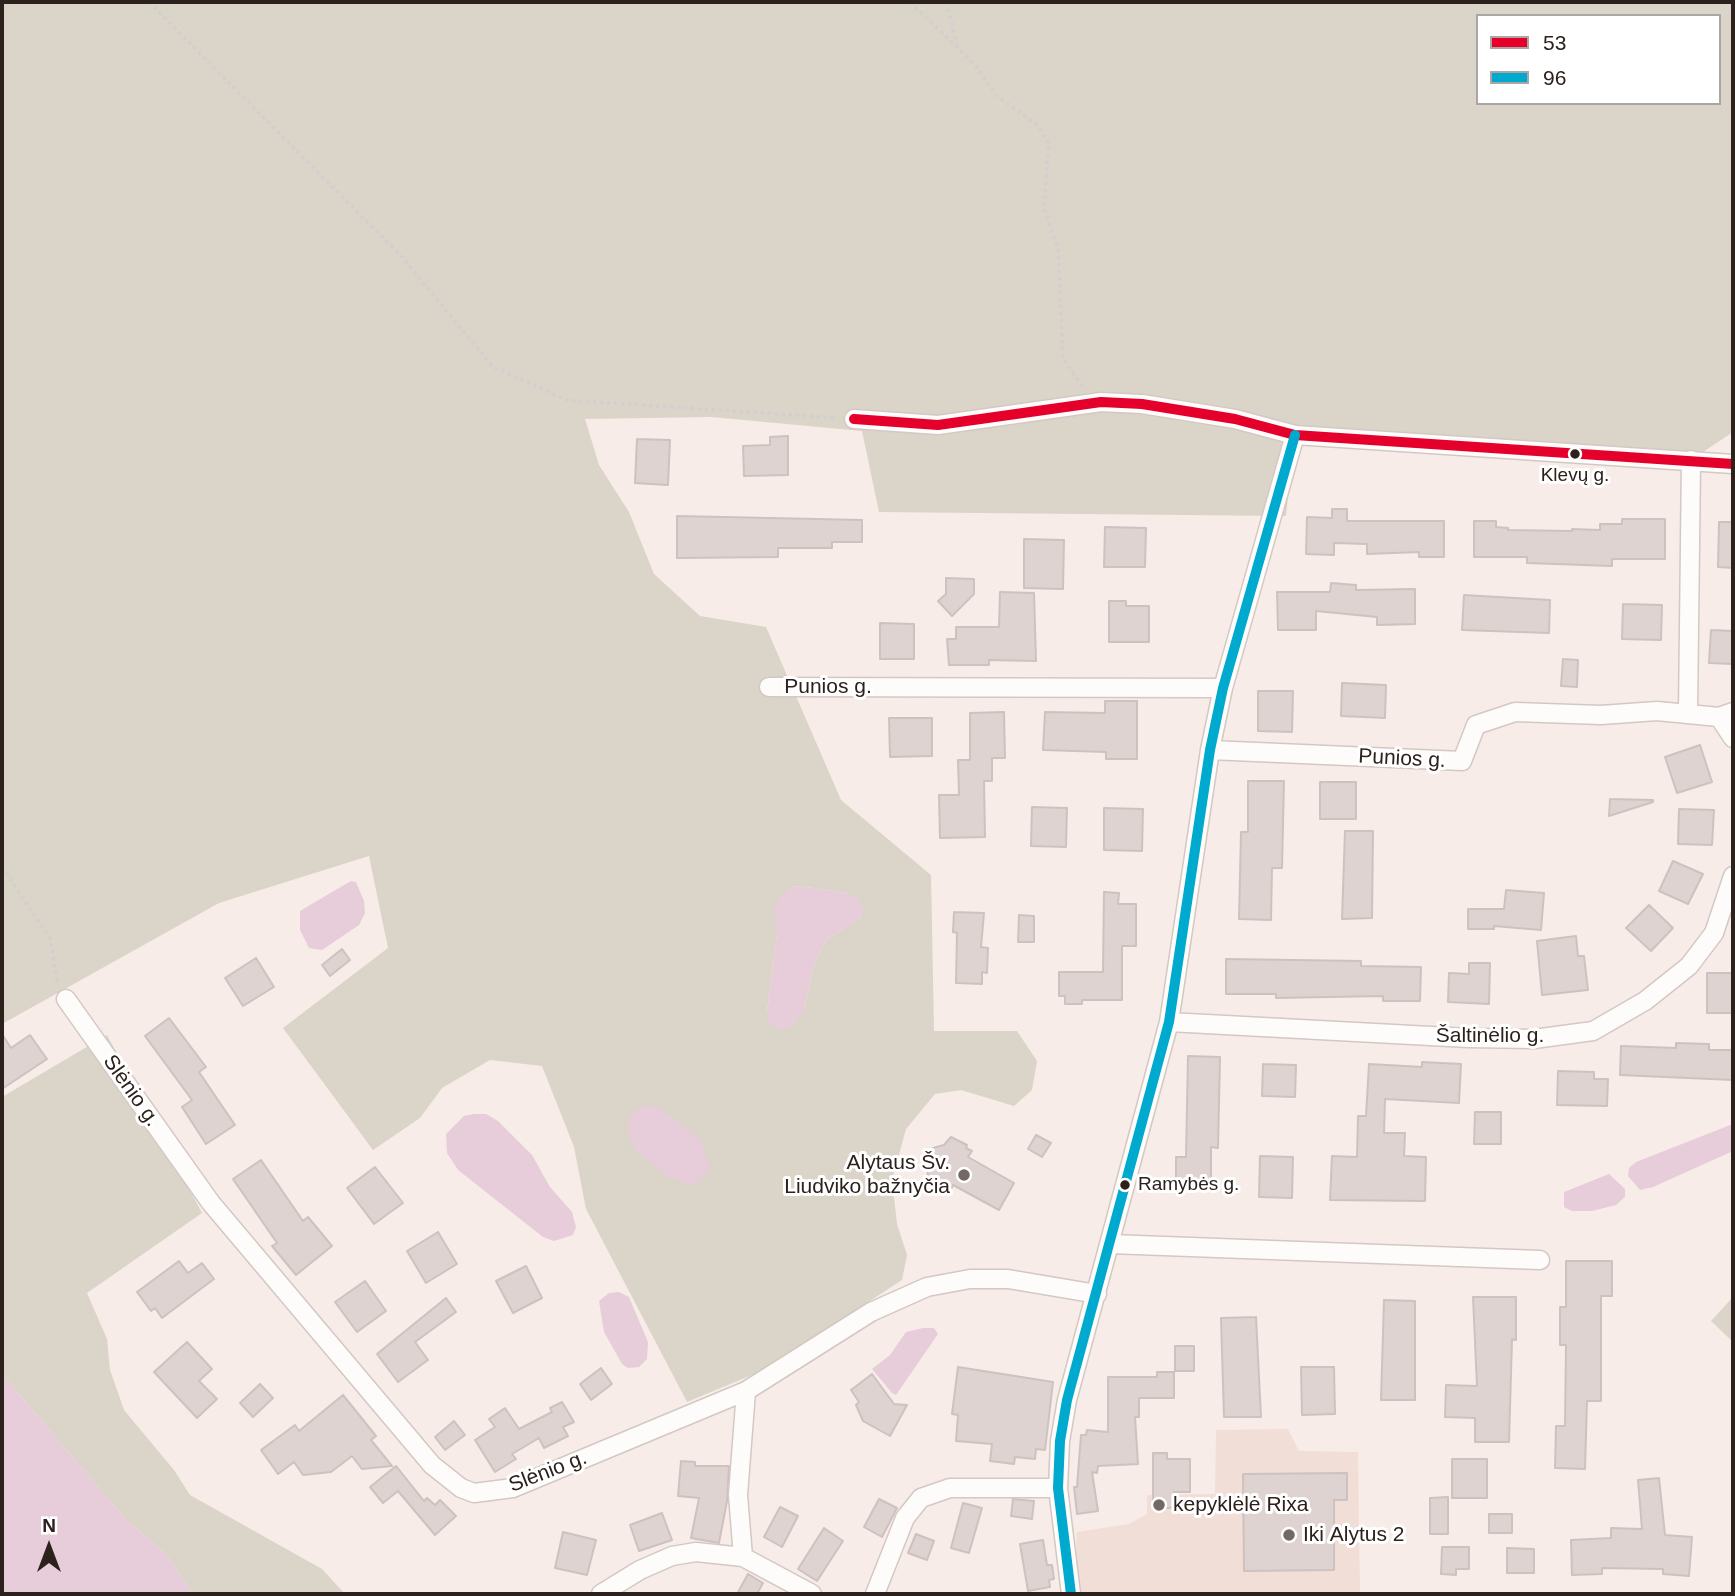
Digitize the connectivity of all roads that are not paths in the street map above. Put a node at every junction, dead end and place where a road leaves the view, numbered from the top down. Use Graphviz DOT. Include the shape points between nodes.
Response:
graph roads {
  1 [pos="854,419"];
  2 [pos="1295,435"];
  3 [pos="1691,460"];
  4 [pos="1733,464"];
  5 [pos="769,687"];
  6 [pos="1223,688"];
  7 [pos="1688,712"];
  8 [pos="1726,715"];
  9 [pos="1733,738"];
  10 [pos="1210,750"];
  11 [pos="1733,876"];
  12 [pos="66,999"];
  13 [pos="1170,1022"];
  14 [pos="1110,1244"];
  15 [pos="1540,1260"];
  16 [pos="1097,1294"];
  17 [pos="746,1391"];
  18 [pos="1058,1488"];
  19 [pos="743,1557"];
  20 [pos="601,1594"];
  21 [pos="812,1594"];
  22 [pos="875,1594"];
  23 [pos="1071,1594"];
  1 -- 2 [label="street" via="938,425 1101,402 1235,419"];
  2 -- 3 [label="street"];
  2 -- 6 [label="street"];
  3 -- 4 [label="street"];
  3 -- 7 [label="street"];
  5 -- 6 [label="street, Punios g."];
  6 -- 10 [label="street"];
  7 -- 8 [label="street, Punios g."];
  7 -- 10 [label="street, Punios g." via="1515,712 1476,724 1462,761"];
  8 -- 9 [label="street"];
  10 -- 13 [label="street"];
  11 -- 13 [label="street, Šaltinėlio g." via="1714,933 1689,966 1645,1002 1592,1031 1534,1039 1481,1038"];
  12 -- 17 [label="street, Slėnio g." via="211,1203 432,1465 461,1488 474,1493 513,1488"];
  13 -- 14 [label="street"];
  14 -- 15 [label="street"];
  14 -- 16 [label="street"];
  16 -- 17 [label="street, Slėnio g." via="1008,1279 970,1279 927,1287 871,1312"];
  16 -- 18 [label="street" via="1067,1400"];
  17 -- 19 [label="street" via="738,1495"];
  18 -- 22 [label="street" via="950,1488 921,1498 905,1518"];
  18 -- 23 [label="street"];
  19 -- 20 [label="street" via="696,1552 672,1556"];
  19 -- 21 [label="street"];
}
